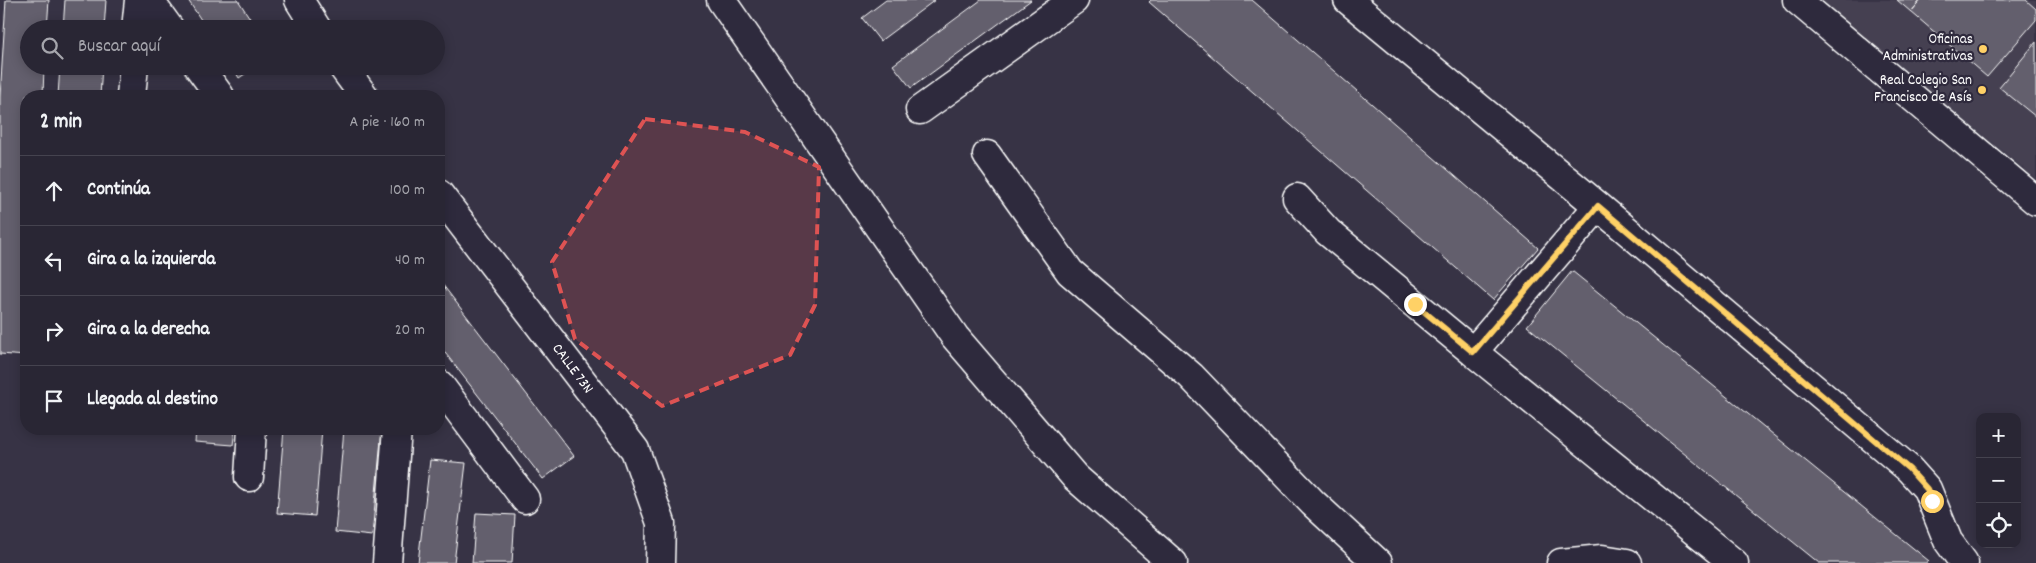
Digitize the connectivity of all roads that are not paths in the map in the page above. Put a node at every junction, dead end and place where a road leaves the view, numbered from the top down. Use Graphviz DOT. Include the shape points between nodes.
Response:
graph roads {
  1 [pos="138,0"];
  2 [pos="149,0"];
  3 [pos="299,0"];
  4 [pos="721,0"];
  5 [pos="1074,0"];
  6 [pos="1348,0"];
  7 [pos="1796,0"];
  8 [pos="137,20"];
  9 [pos="163,20"];
  10 [pos="311,20"];
  11 [pos="133,75"];
  12 [pos="205,75"];
  13 [pos="349,75"];
  14 [pos="132,90"];
  15 [pos="216,90"];
  16 [pos="360,90"];
  17 [pos="920,110"];
  18 [pos="988,155"];
  19 [pos="1297,198"];
  20 [pos="445,202"];
  21 [pos="2036,202"];
  22 [pos="1598,206"];
  23 [pos="1473,352"];
  24 [pos="445,392"];
  25 [pos="252,435"];
  26 [pos="397,435"];
  27 [pos="249,477"];
  28 [pos="525,499"];
  29 [pos="387,563"];
  30 [pos="660,563"];
  31 [pos="1173,563"];
  32 [pos="1378,563"];
  33 [pos="1561,563"];
  34 [pos="1627,563"];
  35 [pos="1734,563"];
  36 [pos="1964,563"];
  1 -- 8 [label="street"];
  2 -- 9 [label="street"];
  3 -- 10 [label="street"];
  4 -- 31 [label="street" via="955,337 1075,477"];
  5 -- 17 [label="street"];
  6 -- 22 [label="street"];
  7 -- 21 [label="street"];
  11 -- 14 [label="street"];
  12 -- 15 [label="street"];
  13 -- 16 [label="street"];
  18 -- 32 [label="street" via="1070,272 1190,376 1313,503"];
  19 -- 23 [label="street" via="1328,232"];
  20 -- 30 [label="street, CALLE 73N" via="635,450 661,523"];
  22 -- 23 [label="street"];
  22 -- 36 [label="street" via="1909,469 1927,489 1948,540"];
  23 -- 35 [label="street"];
  24 -- 28 [label="street"];
  25 -- 27 [label="street"];
  26 -- 29 [label="street"];
  33 -- 34 [label="street" via="1602,559"];
}
